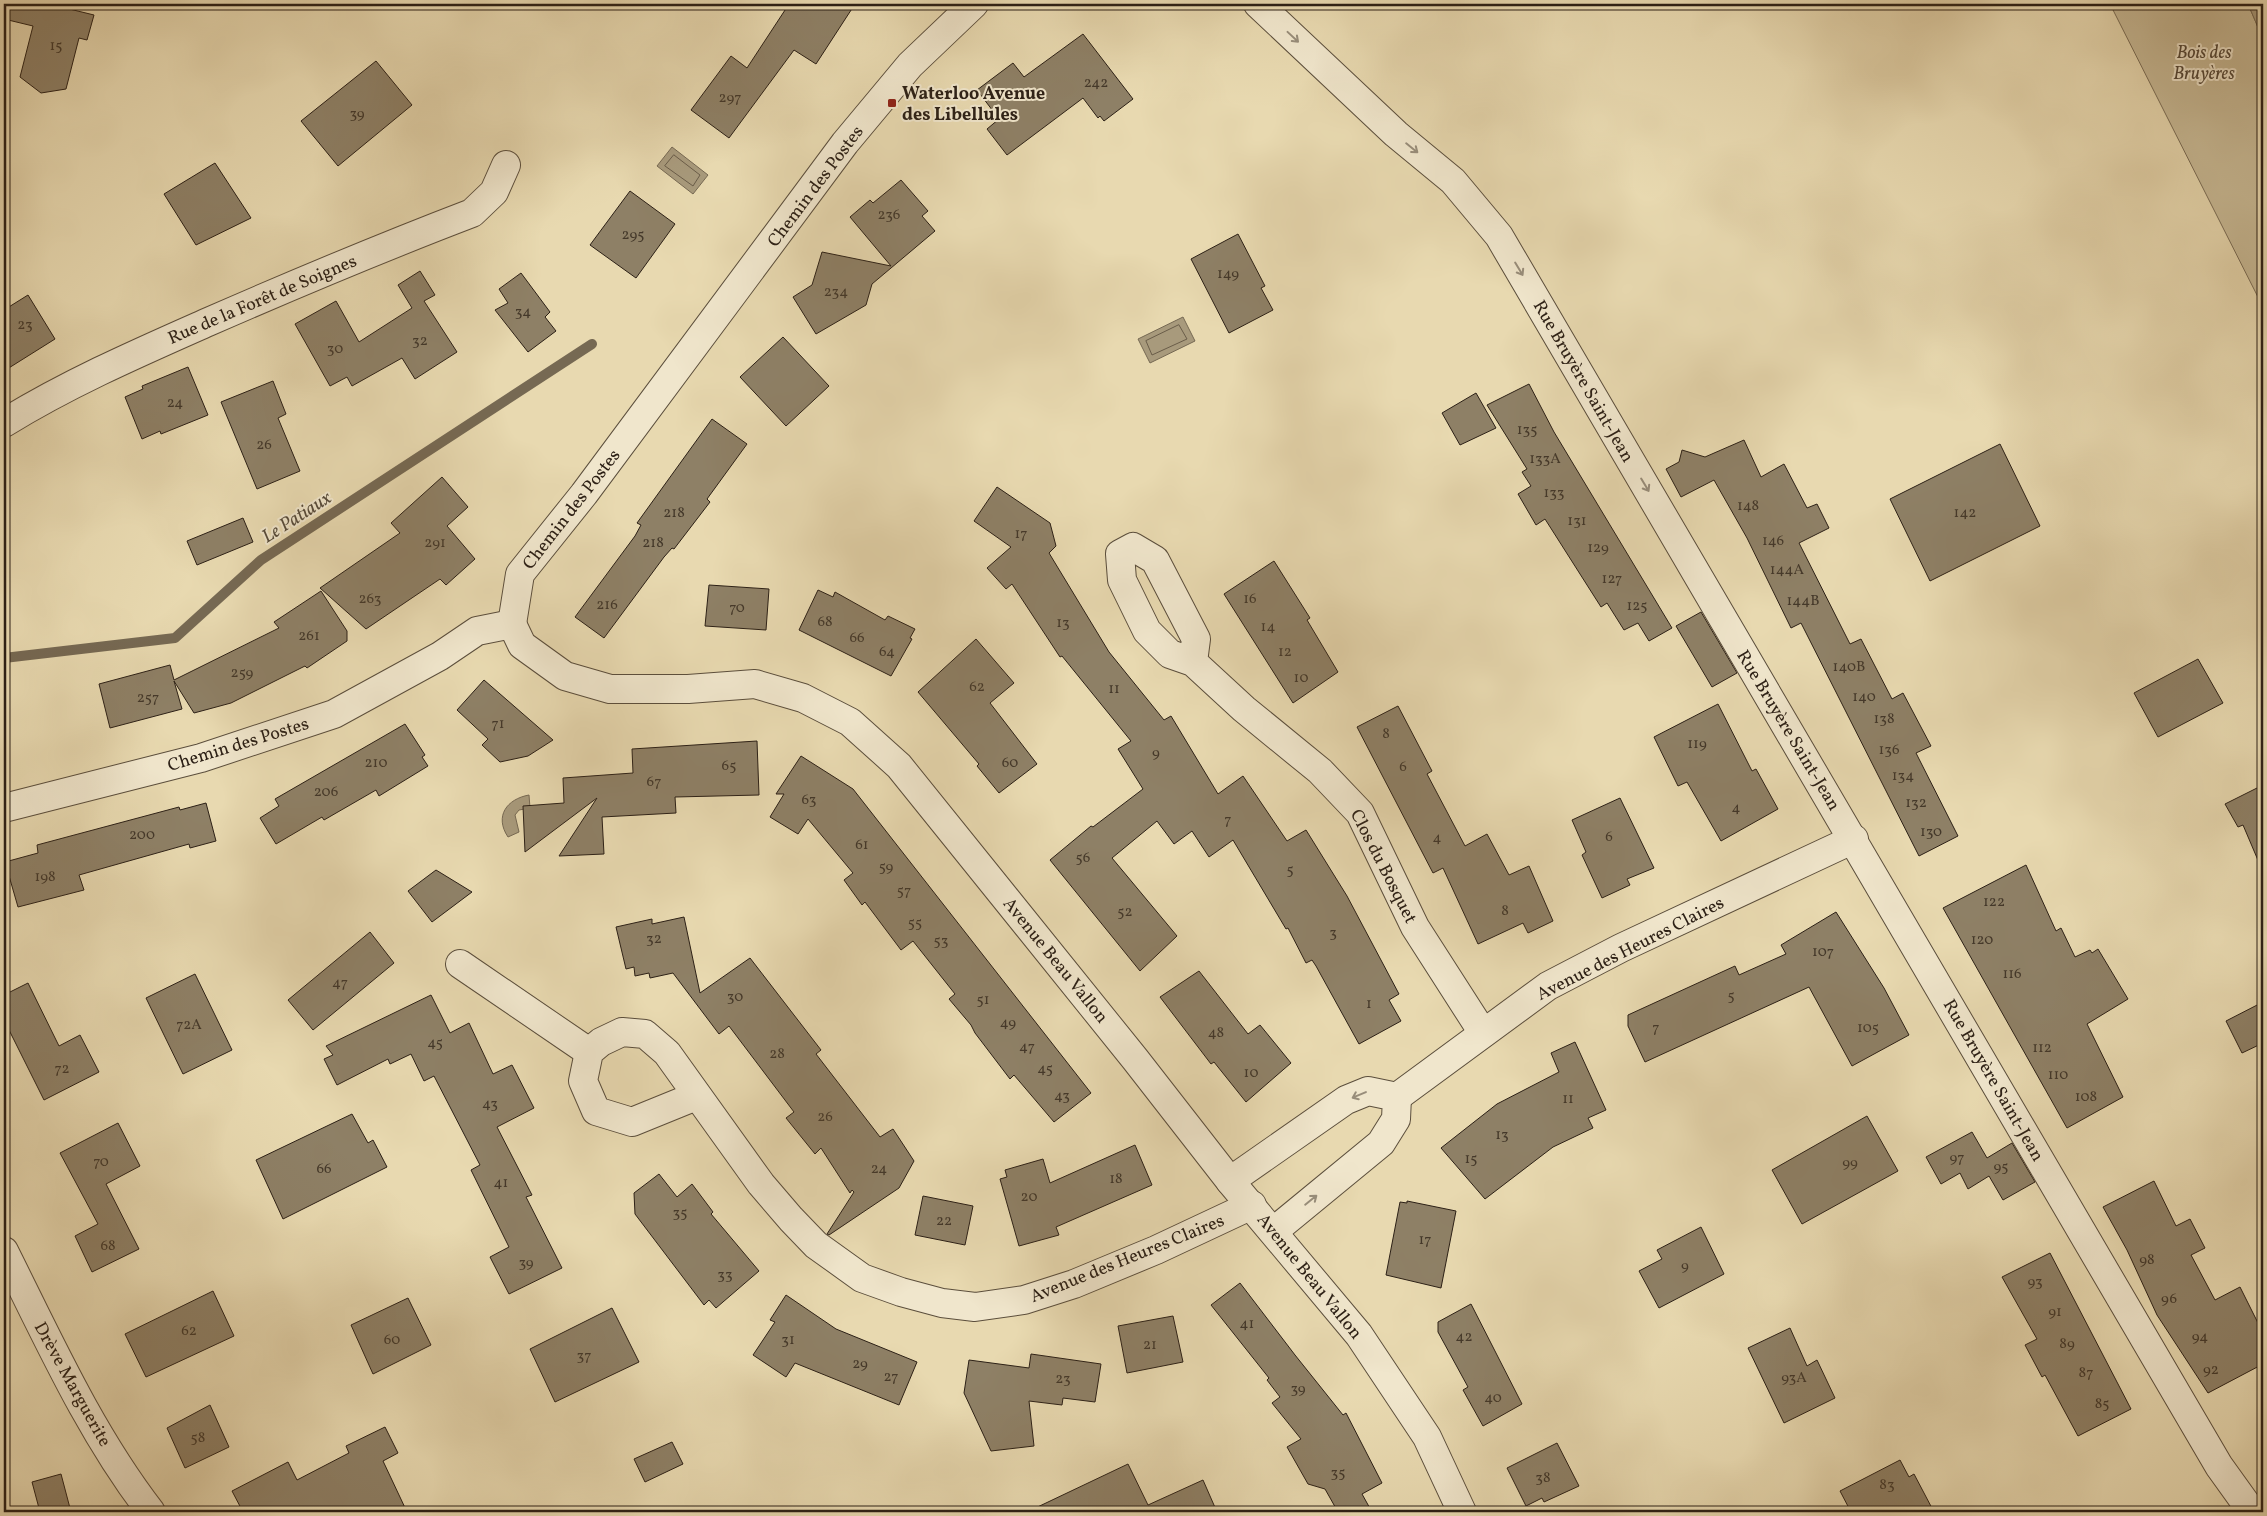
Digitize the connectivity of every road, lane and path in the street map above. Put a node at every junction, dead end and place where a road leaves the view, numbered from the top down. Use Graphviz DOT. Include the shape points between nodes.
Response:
graph roads {
  1 [pos="974,4"];
  2 [pos="1258,4"];
  3 [pos="506,165"];
  4 [pos="4,423"];
  5 [pos="512,624"];
  6 [pos="1193,662"];
  7 [pos="4,808"];
  8 [pos="1854,839"];
  9 [pos="460,964"];
  10 [pos="1483,1033"];
  11 [pos="589,1052"];
  12 [pos="696,1096"];
  13 [pos="1396,1097"];
  14 [pos="1230,1181"];
  15 [pos="1252,1206"];
  16 [pos="1274,1231"];
  17 [pos="4,1251"];
  18 [pos="151,1512"];
  19 [pos="1462,1512"];
  20 [pos="2252,1512"];
  1 -- 5 [label="street, Chemin des Postes" via="910,65 845,143 722,311 520,574"];
  2 -- 8 [label="street, Rue Bruyère Saint-Jean, one-way" via="1396,134 1452,181 1499,236"];
  3 -- 4 [label="street, Rue de la Forêt de Soignes" via="494,192 472,213 280,290 115,363"];
  5 -- 7 [label="street, Chemin des Postes" via="477,631 440,656 334,714 201,758"];
  5 -- 14 [label="street, Avenue Beau Vallon" via="522,645 565,676 592,684 610,689 688,689 755,684 803,698 850,722 899,766 1136,1059"];
  6 -- 10 [label="street, Clos du Bosquet" via="1320,771 1360,813 1415,927"];
  8 -- 10 [label="street, Avenue des Heures Claires" via="1621,948 1548,986"];
  8 -- 20 [label="street, Rue Bruyère Saint-Jean" via="2219,1466"];
  9 -- 11 [label="street"];
  10 -- 13 [label="street, Avenue des Heures Claires"];
  11 -- 12 [label="street, Avenue des Heures Claires" via="622,1032 645,1034 667,1053"];
  11 -- 12 [label="street" via="583,1081 596,1111 632,1122"];
  12 -- 15 [label="street, Avenue des Heures Claires" via="761,1184 816,1244 862,1278 942,1303 975,1307 1024,1300 1074,1284 1147,1254"];
  13 -- 14 [label="street, one-way" via="1368,1091 1346,1100"];
  16 -- 13 [label="street, one-way" via="1381,1143 1396,1119"];
  14 -- 15 [label="street, Avenue Beau Vallon"];
  15 -- 16 [label="street, Avenue Beau Vallon"];
  16 -- 19 [label="street, Avenue Beau Vallon" via="1359,1335 1427,1437"];
  17 -- 18 [label="street, Drève Marguerite" via="71,1387 128,1482"];
}
